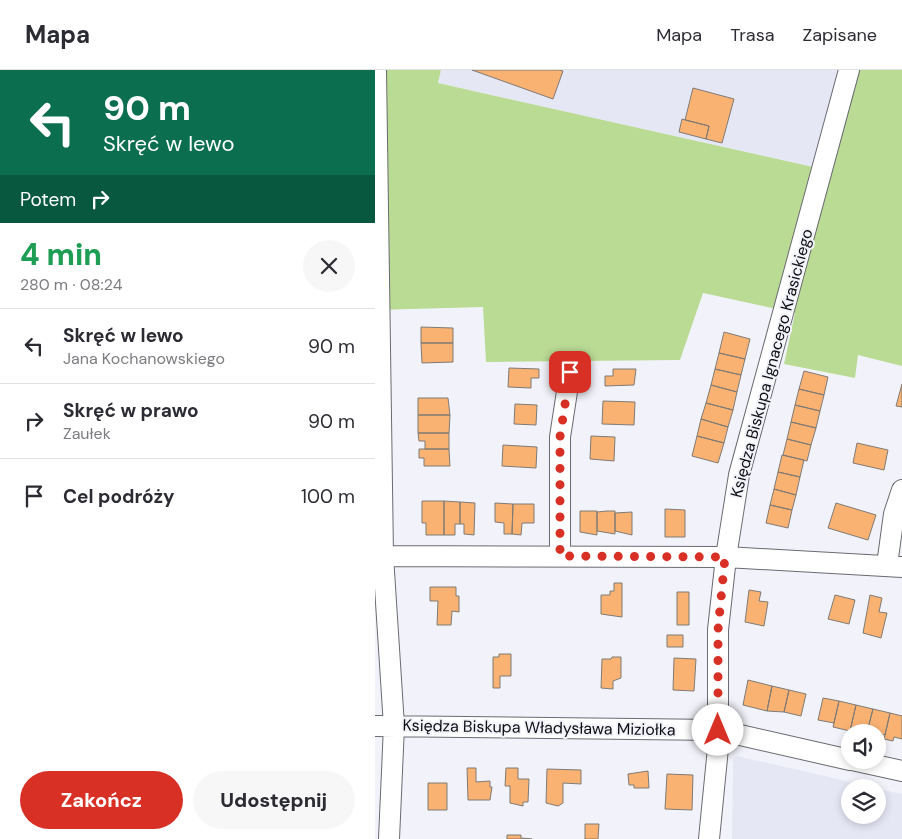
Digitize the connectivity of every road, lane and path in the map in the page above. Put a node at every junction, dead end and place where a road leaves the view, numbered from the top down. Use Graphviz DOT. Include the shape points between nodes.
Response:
graph roads {
  1 [pos="376,70"];
  2 [pos="849,70"];
  3 [pos="376,129"];
  4 [pos="570,372"];
  5 [pos="902,490"];
  6 [pos="379,556"];
  7 [pos="560,556"];
  8 [pos="725,557"];
  9 [pos="895,566"];
  10 [pos="384,726"];
  11 [pos="718,730"];
  12 [pos="841,758"];
  13 [pos="886,768"];
  14 [pos="902,771"];
  15 [pos="389,839"];
  16 [pos="709,839"];
  1 -- 3 [label="street"];
  2 -- 8 [label="street, Księdza Biskupa Ignacego Krasickiego" via="739,475"];
  3 -- 6 [label="street"];
  4 -- 7 [label="street" via="560,437"];
  5 -- 9 [label="street" via="894,514"];
  6 -- 7 [label="street"];
  6 -- 10 [label="street"];
  7 -- 8 [label="street"];
  8 -- 9 [label="street"];
  8 -- 11 [label="street, Księdza Biskupa Ignacego Krasickiego" via="718,630"];
  10 -- 11 [label="street, Księdza Biskupa Władysława Miziołka"];
  10 -- 15 [label="street"];
  11 -- 12 [label="street, Księdza Biskupa Władysława Miziołka"];
  11 -- 16 [label="street, Księdza Biskupa Ignacego Krasickiego"];
  13 -- 14 [label="street, Księdza Biskupa Władysława Miziołka"];
}
